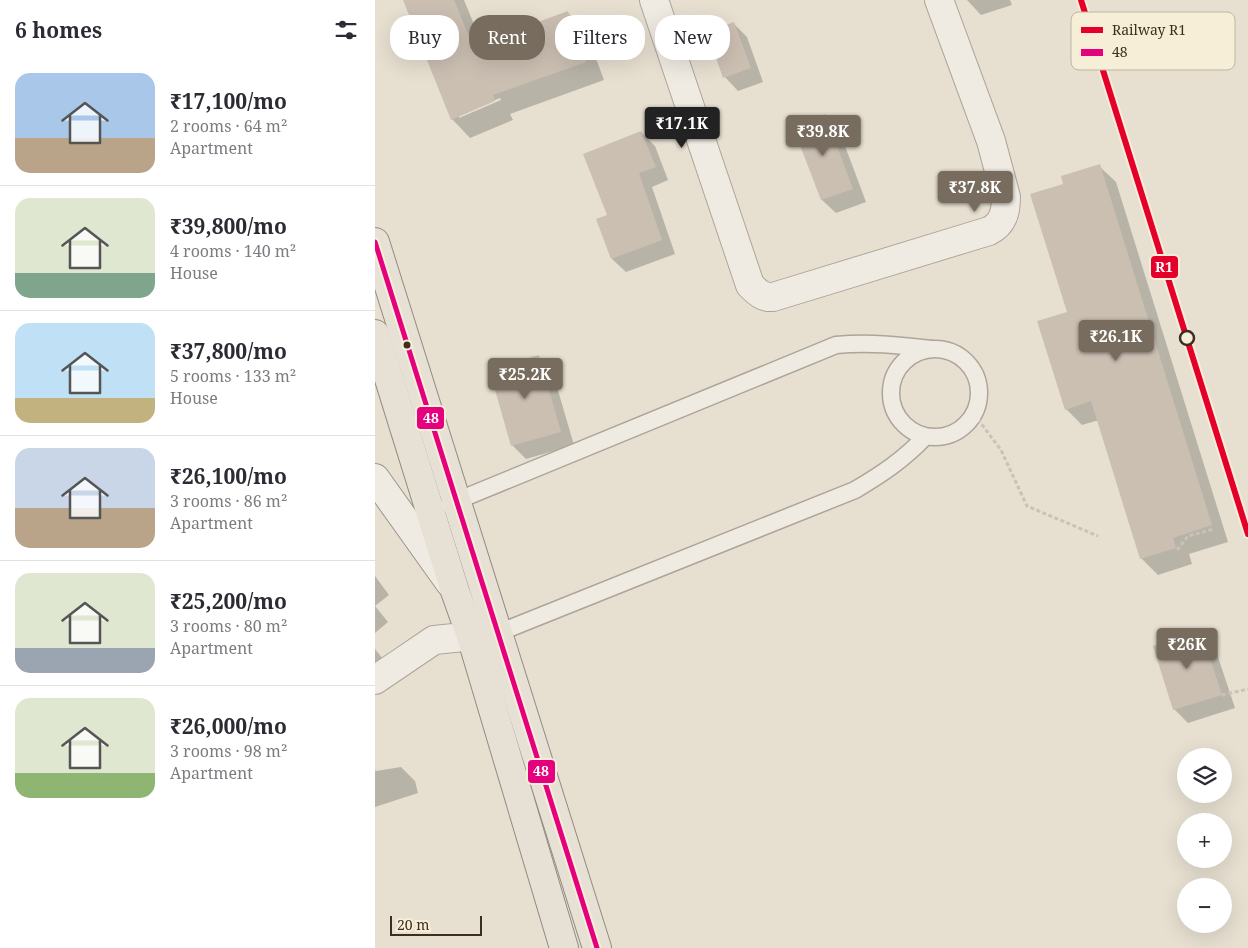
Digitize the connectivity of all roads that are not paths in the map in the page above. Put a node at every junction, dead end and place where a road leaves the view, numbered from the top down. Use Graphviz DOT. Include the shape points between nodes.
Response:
graph roads {
  1 [pos="654,0"];
  2 [pos="939,0"];
  3 [pos="375,242"];
  4 [pos="375,334"];
  5 [pos="931,349"];
  6 [pos="925,437"];
  7 [pos="375,478"];
  8 [pos="457,501"];
  9 [pos="431,512"];
  10 [pos="455,591"];
  11 [pos="498,634"];
  12 [pos="471,636"];
  13 [pos="375,680"];
  14 [pos="565,948"];
  15 [pos="597,948"];
  1 -- 2 [label="street" via="750,285 767,297 989,231 1001,222 1006,196 991,141"];
  3 -- 8 [label="main road"];
  4 -- 9 [label="main road"];
  5 -- 6 [label="lane" via="903,362 891,390 891,400 899,420"];
  5 -- 6 [label="lane" via="943,349 964,360 977,380 979,391 978,403 967,424 947,436"];
  5 -- 8 [label="lane" via="884,343 836,345"];
  6 -- 11 [label="lane" via="900,461 855,490"];
  7 -- 10 [label="street"];
  8 -- 9 [label="lane"];
  8 -- 11 [label="main road"];
  9 -- 10 [label="main road"];
  10 -- 12 [label="main road"];
  11 -- 12 [label="street"];
  11 -- 15 [label="main road"];
  12 -- 13 [label="street" via="434,640"];
  12 -- 14 [label="main road"];
}
